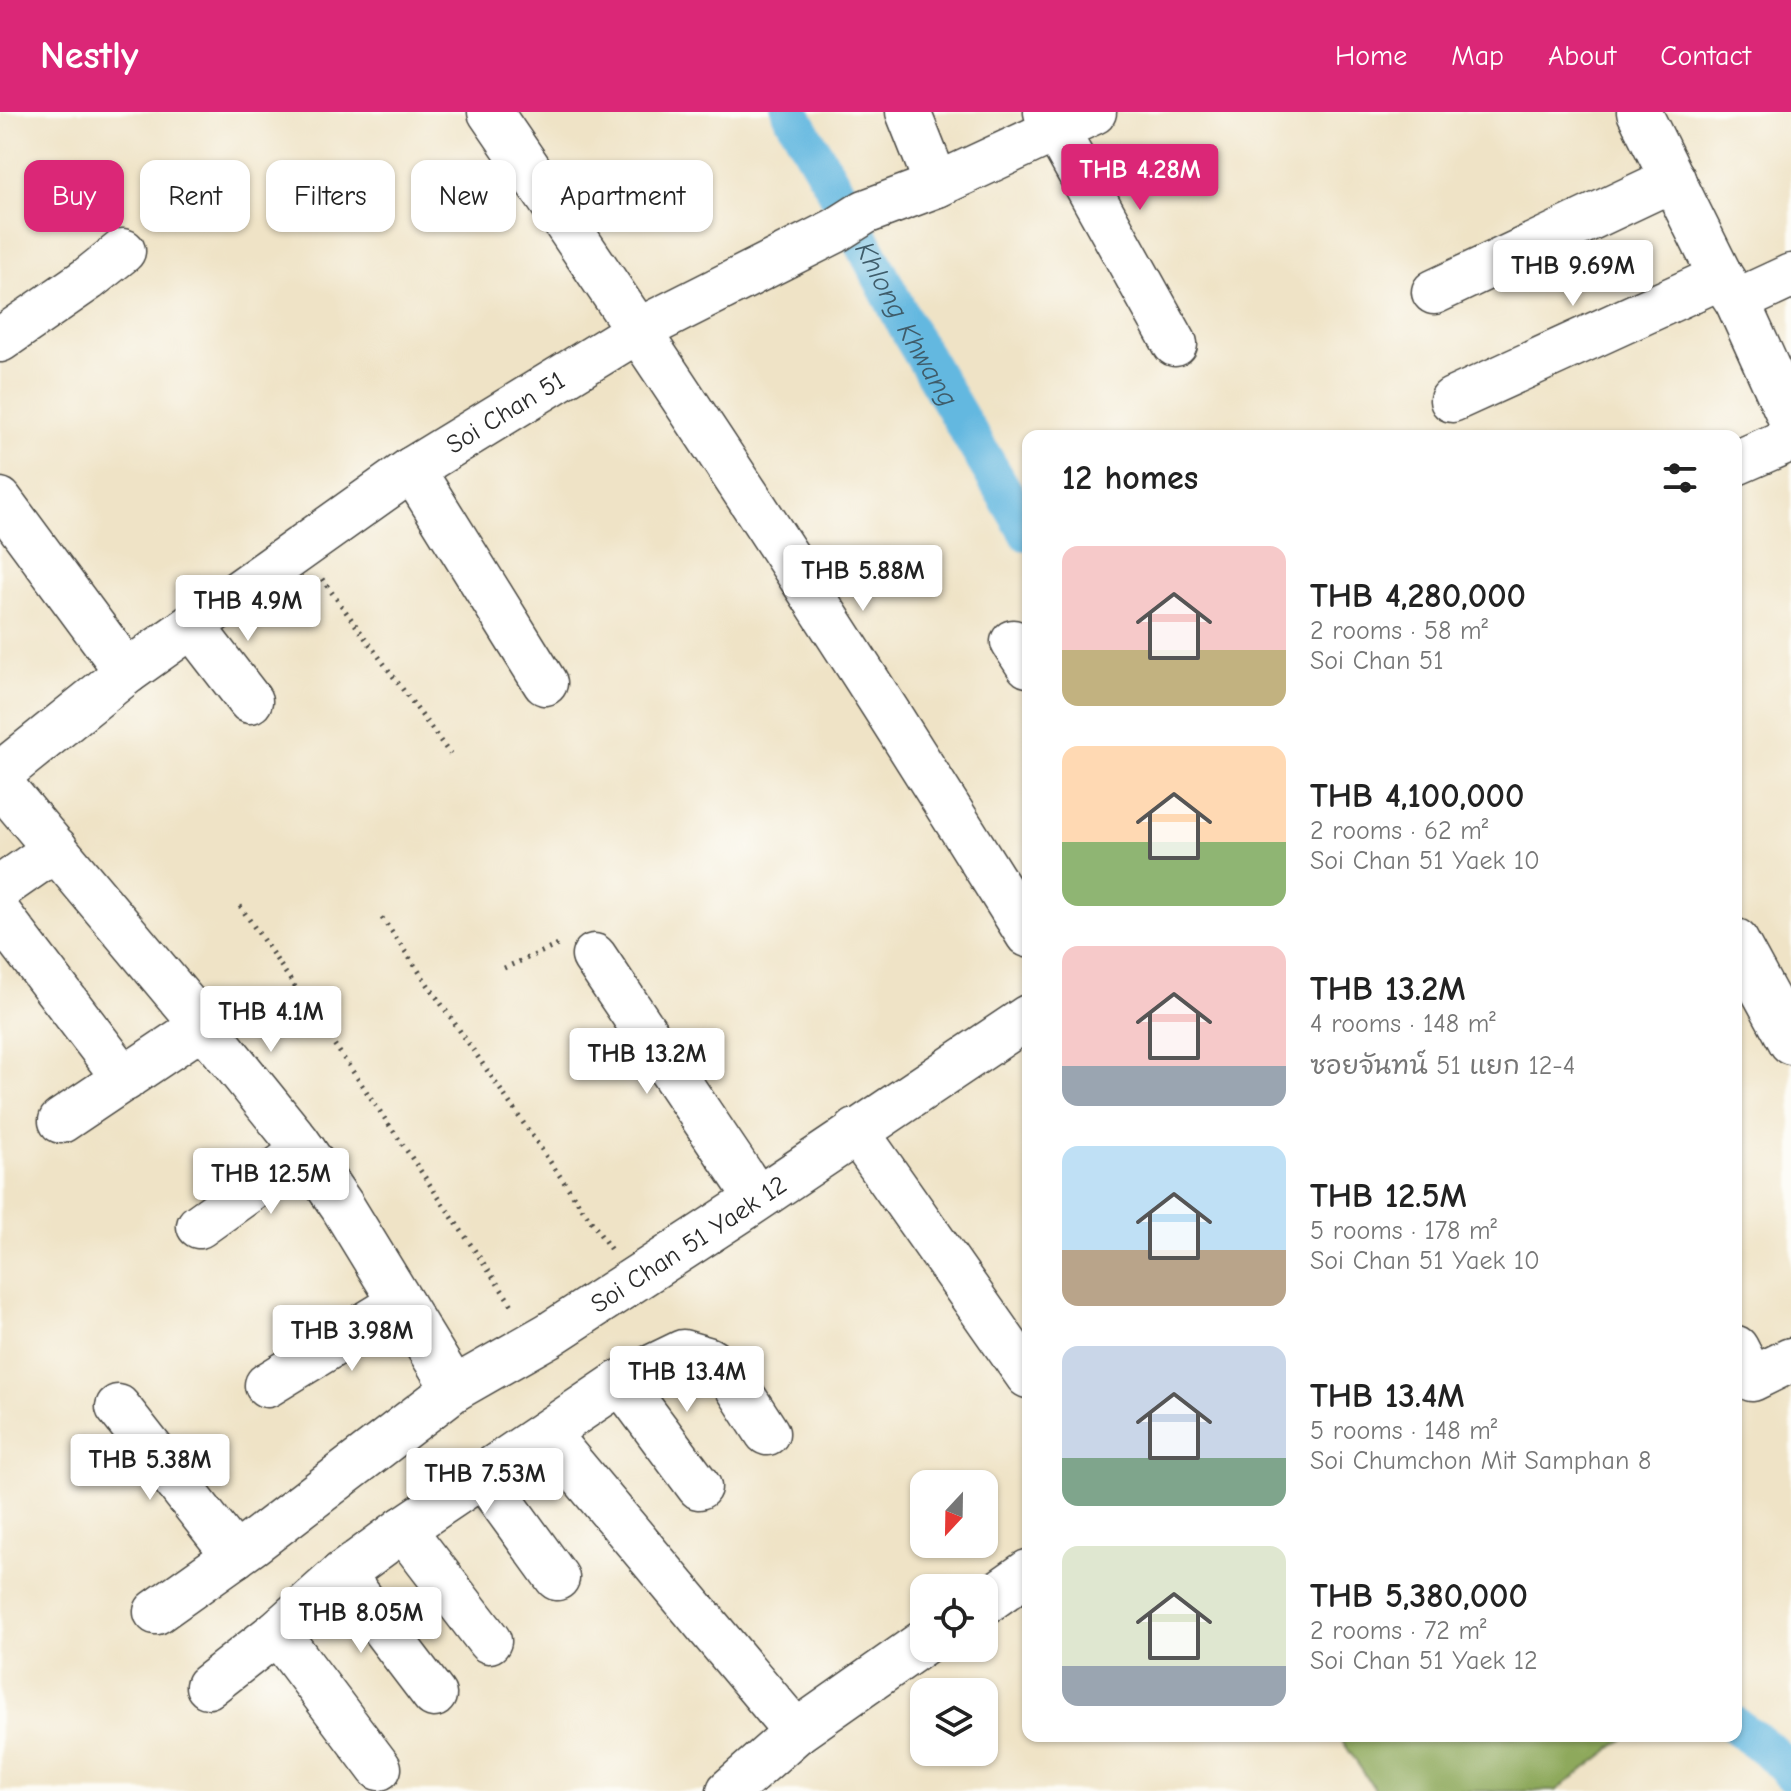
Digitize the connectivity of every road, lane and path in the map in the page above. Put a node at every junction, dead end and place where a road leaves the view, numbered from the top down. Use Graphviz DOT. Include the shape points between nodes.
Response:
graph roads {
  1 [pos="490,112"];
  2 [pos="908,112"];
  3 [pos="1639,112"];
  4 [pos="1066,118"];
  5 [pos="1673,179"];
  6 [pos="937,185"];
  7 [pos="123,251"];
  8 [pos="1791,276"];
  9 [pos="1729,289"];
  10 [pos="1434,292"];
  11 [pos="639,330"];
  12 [pos="0,340"];
  13 [pos="1175,344"];
  14 [pos="1452,400"];
  15 [pos="1791,420"];
  16 [pos="1791,439"];
  17 [pos="1742,460"];
  18 [pos="412,469"];
  19 [pos="0,500"];
  20 [pos="300,550"];
  21 [pos="192,626"];
  22 [pos="127,672"];
  23 [pos="545,683"];
  24 [pos="250,701"];
  25 [pos="450,754"];
  26 [pos="0,774"];
  27 [pos="0,783"];
  28 [pos="56,849"];
  29 [pos="0,888"];
  30 [pos="240,906"];
  31 [pos="0,915"];
  32 [pos="382,918"];
  33 [pos="1022,926"];
  34 [pos="1742,952"];
  35 [pos="594,956"];
  36 [pos="1022,1021"];
  37 [pos="204,1025"];
  38 [pos="1791,1042"];
  39 [pos="125,1079"];
  40 [pos="61,1121"];
  41 [pos="856,1131"];
  42 [pos="304,1151"];
  43 [pos="757,1198"];
  44 [pos="199,1226"];
  45 [pos="632,1281"];
  46 [pos="401,1303"];
  47 [pos="537,1342"];
  48 [pos="1742,1360"];
  49 [pos="1791,1360"];
  50 [pos="1022,1367"];
  51 [pos="621,1382"];
  52 [pos="267,1385"];
  53 [pos="454,1389"];
  54 [pos="118,1407"];
  55 [pos="546,1433"];
  56 [pos="767,1433"];
  57 [pos="483,1476"];
  58 [pos="699,1487"];
  59 [pos="403,1529"];
  60 [pos="235,1556"];
  61 [pos="342,1574"];
  62 [pos="1022,1576"];
  63 [pos="557,1578"];
  64 [pos="998,1593"];
  65 [pos="156,1612"];
  66 [pos="277,1632"];
  67 [pos="489,1641"];
  68 [pos="910,1652"];
  69 [pos="208,1686"];
  70 [pos="434,1695"];
  71 [pos="796,1732"];
  72 [pos="379,1768"];
  73 [pos="729,1791"];
  1 -- 11 [label="street"];
  2 -- 6 [label="street"];
  3 -- 5 [label="street"];
  4 -- 6 [label="street, Soi Chan 51"];
  4 -- 13 [label="street"];
  5 -- 9 [label="street"];
  5 -- 10 [label="street"];
  6 -- 11 [label="street, Soi Chan 51" via="850,221"];
  7 -- 12 [label="street"];
  8 -- 9 [label="street"];
  9 -- 14 [label="street"];
  9 -- 15 [label="street"];
  11 -- 18 [label="street, Soi Chan 51"];
  11 -- 33 [label="street"];
  16 -- 17 [label="street"];
  18 -- 20 [label="street, Soi Chan 51"];
  18 -- 23 [label="street"];
  19 -- 22 [label="street"];
  20 -- 21 [label="street, Soi Chan 51"];
  20 -- 25 [label="path"];
  21 -- 22 [label="street, Soi Chan 51"];
  21 -- 24 [label="street"];
  22 -- 26 [label="street, Soi Chan 51"];
  27 -- 28 [label="street"];
  28 -- 29 [label="street"];
  28 -- 37 [label="street"];
  30 -- 47 [label="path"];
  31 -- 39 [label="street"];
  32 -- 45 [label="path"];
  34 -- 38 [label="street"];
  35 -- 43 [label="street"];
  36 -- 41 [label="street, Soi Chan 51 Yaek 12"];
  37 -- 39 [label="street"];
  37 -- 42 [label="street"];
  39 -- 40 [label="street"];
  41 -- 43 [label="street, Soi Chan 51 Yaek 12"];
  41 -- 50 [label="street"];
  42 -- 44 [label="street"];
  42 -- 46 [label="street"];
  43 -- 45 [label="street, Soi Chan 51 Yaek 12"];
  45 -- 47 [label="street, Soi Chan 51 Yaek 12"];
  46 -- 52 [label="street"];
  46 -- 53 [label="street"];
  47 -- 53 [label="street, Soi Chan 51 Yaek 12"];
  48 -- 49 [label="street" via="1752,1379"];
  51 -- 55 [label="street"];
  51 -- 56 [label="street" via="683,1352 707,1359 727,1371"];
  51 -- 58 [label="street"];
  53 -- 60 [label="street, Soi Chan 51 Yaek 12"];
  54 -- 60 [label="street"];
  55 -- 57 [label="street"];
  55 -- 71 [label="street"];
  57 -- 59 [label="street"];
  57 -- 63 [label="street"];
  59 -- 61 [label="street"];
  59 -- 67 [label="street"];
  60 -- 65 [label="street, Soi Chan 51 Yaek 12"];
  61 -- 66 [label="street"];
  61 -- 70 [label="street"];
  62 -- 64 [label="street"];
  66 -- 69 [label="street"];
  66 -- 72 [label="street"];
  68 -- 71 [label="street"];
  71 -- 73 [label="street"];
}
